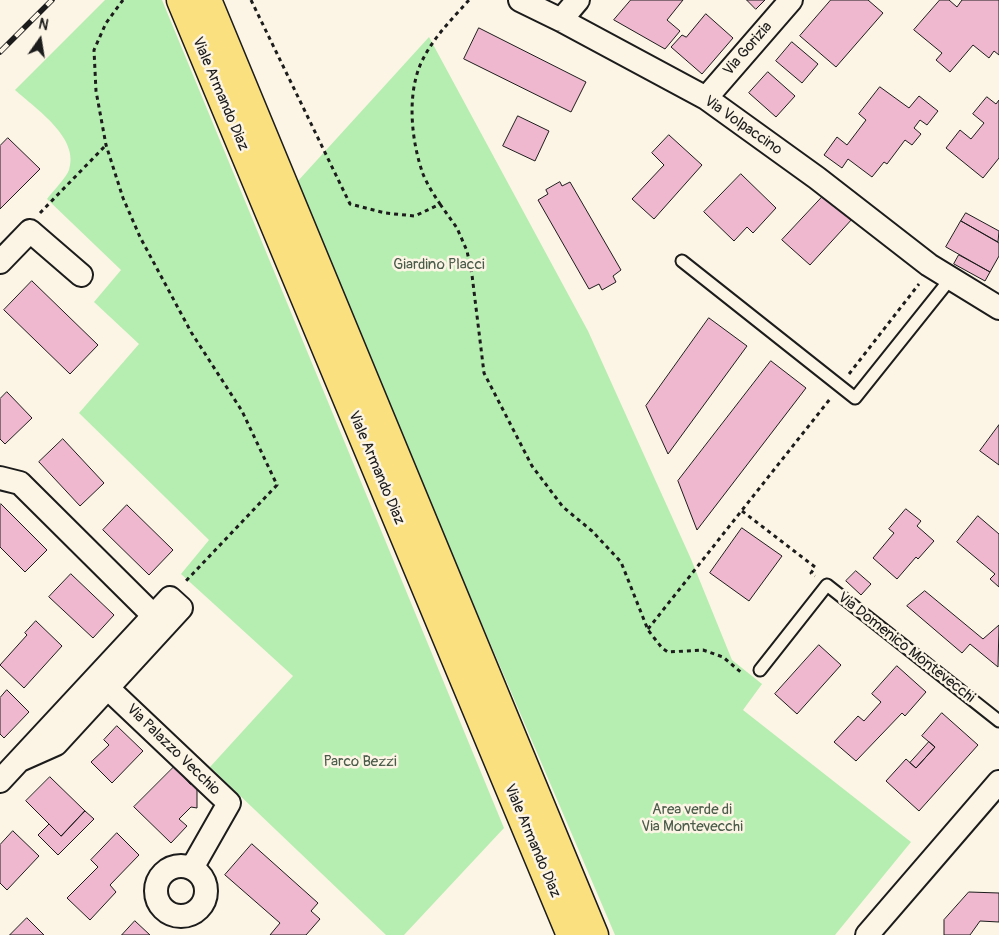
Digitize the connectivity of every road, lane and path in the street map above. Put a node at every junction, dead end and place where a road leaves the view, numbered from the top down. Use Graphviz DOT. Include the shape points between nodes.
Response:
graph roads {
  1 [pos="123,0"];
  2 [pos="181,0"];
  3 [pos="207,0"];
  4 [pos="251,0"];
  5 [pos="469,0"];
  6 [pos="520,0"];
  7 [pos="578,0"];
  8 [pos="790,0"];
  9 [pos="561,20"];
  10 [pos="706,98"];
  11 [pos="106,145"];
  12 [pos="440,204"];
  13 [pos="30,231"];
  14 [pos="682,261"];
  15 [pos="0,262"];
  16 [pos="941,273"];
  17 [pos="81,275"];
  18 [pos="999,308"];
  19 [pos="840,386"];
  20 [pos="0,478"];
  21 [pos="742,511"];
  22 [pos="827,585"];
  23 [pos="170,598"];
  24 [pos="159,621"];
  25 [pos="648,630"];
  26 [pos="760,670"];
  27 [pos="102,683"];
  28 [pos="999,721"];
  29 [pos="0,781"];
  30 [pos="999,782"];
  31 [pos="192,868"];
  32 [pos="571,935"];
  33 [pos="594,935"];
  34 [pos="867,935"];
  1 -- 11 [label="path" via="106,23 94,50 96,91"];
  2 -- 32 [label="main road, Viale Armando Diaz"];
  3 -- 33 [label="main road, Viale Armando Diaz"];
  4 -- 12 [label="path" via="350,204 415,216"];
  5 -- 12 [label="path" via="428,51 419,68 414,91 416,151 424,176"];
  6 -- 9 [label="street, Via Volpaccino"];
  7 -- 9 [label="street"];
  8 -- 10 [label="street, Via Gorizia"];
  9 -- 10 [label="street, Via Volpaccino"];
  10 -- 16 [label="street, Via Volpaccino"];
  11 -- 13 [label="path" via="40,213"];
  11 -- 23 [label="path" via="140,237 191,332 242,412 277,485"];
  12 -- 25 [label="path" via="457,228 467,251 484,373 532,466 564,507 621,562"];
  13 -- 15 [label="street"];
  13 -- 17 [label="street"];
  14 -- 19 [label="lane"];
  16 -- 18 [label="street, Via Volpaccino"];
  16 -- 19 [label="path"];
  16 -- 19 [label="lane" via="855,398"];
  19 -- 21 [label="path"];
  20 -- 24 [label="street" via="20,483"];
  21 -- 22 [label="path" via="815,567 811,573"];
  21 -- 25 [label="path"];
  22 -- 26 [label="lane, Via Domenico Montevecchi"];
  22 -- 28 [label="lane, Via Domenico Montevecchi"];
  23 -- 24 [label="street" via="181,608"];
  24 -- 27 [label="street"];
  25 -- 26 [label="path" via="668,652 703,650 723,657 752,681"];
  27 -- 29 [label="street"];
  27 -- 31 [label="street, Via Palazzo Vecchio" via="228,803"];
  30 -- 34 [label="street"];
}
